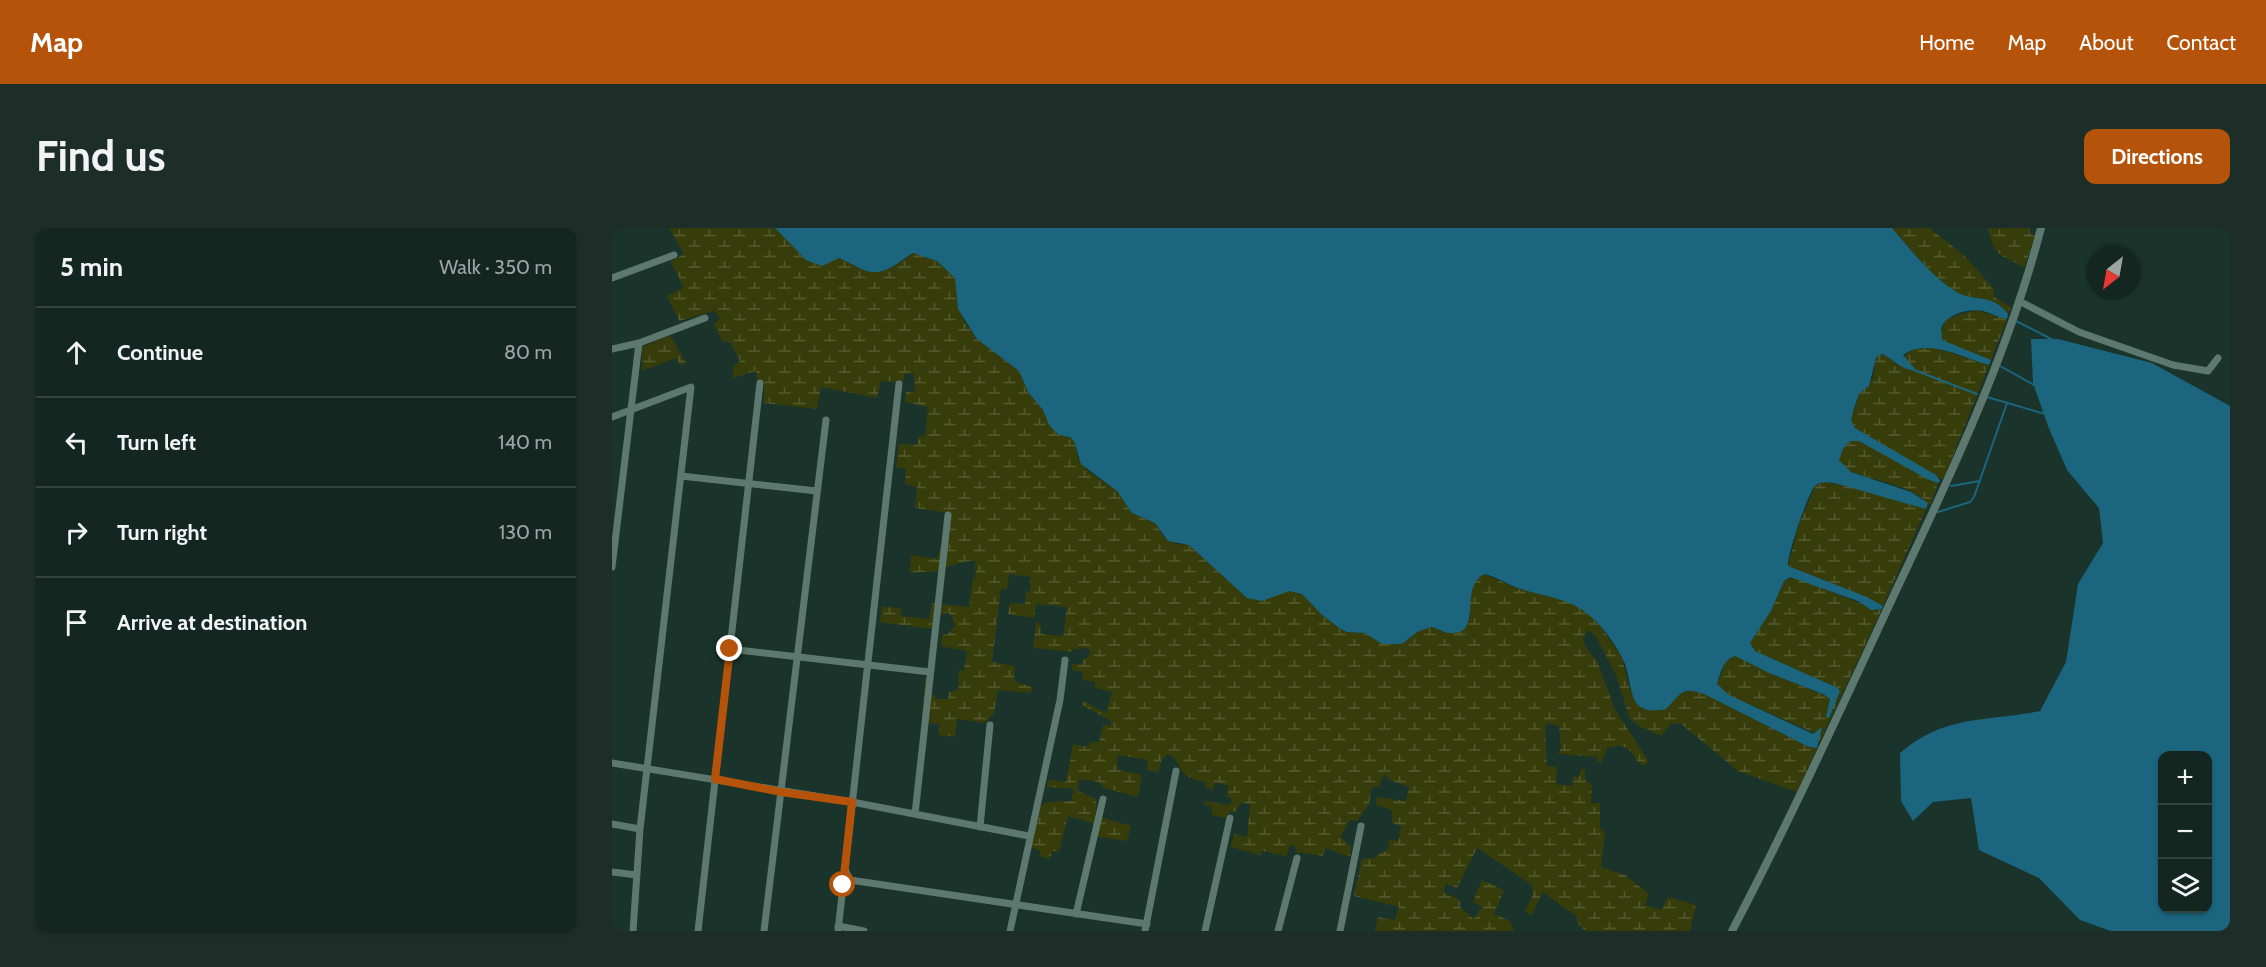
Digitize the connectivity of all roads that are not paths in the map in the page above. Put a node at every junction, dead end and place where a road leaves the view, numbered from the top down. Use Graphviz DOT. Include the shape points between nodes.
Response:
graph roads {
  1 [pos="2041,228"];
  2 [pos="674,255"];
  3 [pos="612,278"];
  4 [pos="2019,301"];
  5 [pos="705,318"];
  6 [pos="639,343"];
  7 [pos="612,349"];
  8 [pos="2218,358"];
  9 [pos="760,383"];
  10 [pos="899,384"];
  11 [pos="629,411"];
  12 [pos="612,417"];
  13 [pos="826,420"];
  14 [pos="681,476"];
  15 [pos="749,484"];
  16 [pos="817,491"];
  17 [pos="948,515"];
  18 [pos="612,567"];
  19 [pos="730,649"];
  20 [pos="797,657"];
  21 [pos="1065,660"];
  22 [pos="868,665"];
  23 [pos="930,672"];
  24 [pos="990,725"];
  25 [pos="612,763"];
  26 [pos="646,770"];
  27 [pos="1176,771"];
  28 [pos="715,779"];
  29 [pos="781,792"];
  30 [pos="1103,798"];
  31 [pos="852,802"];
  32 [pos="915,814"];
  33 [pos="1230,818"];
  34 [pos="612,824"];
  35 [pos="1361,826"];
  36 [pos="980,827"];
  37 [pos="640,829"];
  38 [pos="1029,836"];
  39 [pos="1297,858"];
  40 [pos="845,869"];
  41 [pos="612,872"];
  42 [pos="637,874"];
  43 [pos="1015,906"];
  44 [pos="1076,914"];
  45 [pos="1146,927"];
  46 [pos="838,928"];
  47 [pos="633,931"];
  48 [pos="698,931"];
  49 [pos="764,931"];
  50 [pos="864,931"];
  51 [pos="1010,931"];
  52 [pos="1205,931"];
  53 [pos="1278,931"];
  54 [pos="1340,931"];
  55 [pos="1732,931"];
  1 -- 4 [label="street"];
  2 -- 3 [label="street"];
  4 -- 8 [label="street" via="2071,329 2189,370 2208,370"];
  4 -- 55 [label="street" via="1946,488 1800,799"];
  5 -- 6 [label="street"];
  6 -- 7 [label="street"];
  6 -- 11 [label="street"];
  9 -- 15 [label="street"];
  10 -- 22 [label="street"];
  11 -- 12 [label="street"];
  11 -- 14 [label="street" via="691,387"];
  11 -- 18 [label="street"];
  13 -- 16 [label="street"];
  14 -- 15 [label="street"];
  14 -- 26 [label="street"];
  15 -- 16 [label="street"];
  15 -- 19 [label="street"];
  16 -- 20 [label="street"];
  17 -- 23 [label="street"];
  19 -- 20 [label="street"];
  19 -- 28 [label="street"];
  20 -- 22 [label="street"];
  20 -- 29 [label="street"];
  21 -- 38 [label="street" via="1060,700"];
  22 -- 23 [label="street"];
  22 -- 31 [label="street"];
  23 -- 32 [label="street"];
  24 -- 36 [label="street"];
  25 -- 26 [label="street"];
  26 -- 28 [label="street"];
  26 -- 37 [label="street"];
  27 -- 45 [label="street"];
  28 -- 29 [label="street"];
  28 -- 48 [label="street"];
  29 -- 31 [label="street"];
  29 -- 49 [label="street"];
  30 -- 44 [label="street"];
  31 -- 32 [label="street"];
  31 -- 40 [label="street"];
  32 -- 36 [label="street"];
  33 -- 52 [label="street"];
  34 -- 37 [label="street"];
  35 -- 54 [label="street"];
  36 -- 38 [label="street"];
  37 -- 42 [label="street"];
  38 -- 43 [label="street"];
  39 -- 53 [label="street"];
  40 -- 43 [label="street" via="850,880"];
  40 -- 46 [label="street"];
  41 -- 42 [label="street"];
  42 -- 47 [label="street"];
  43 -- 44 [label="street"];
  43 -- 51 [label="street"];
  44 -- 45 [label="street"];
  46 -- 50 [label="street"];
}
